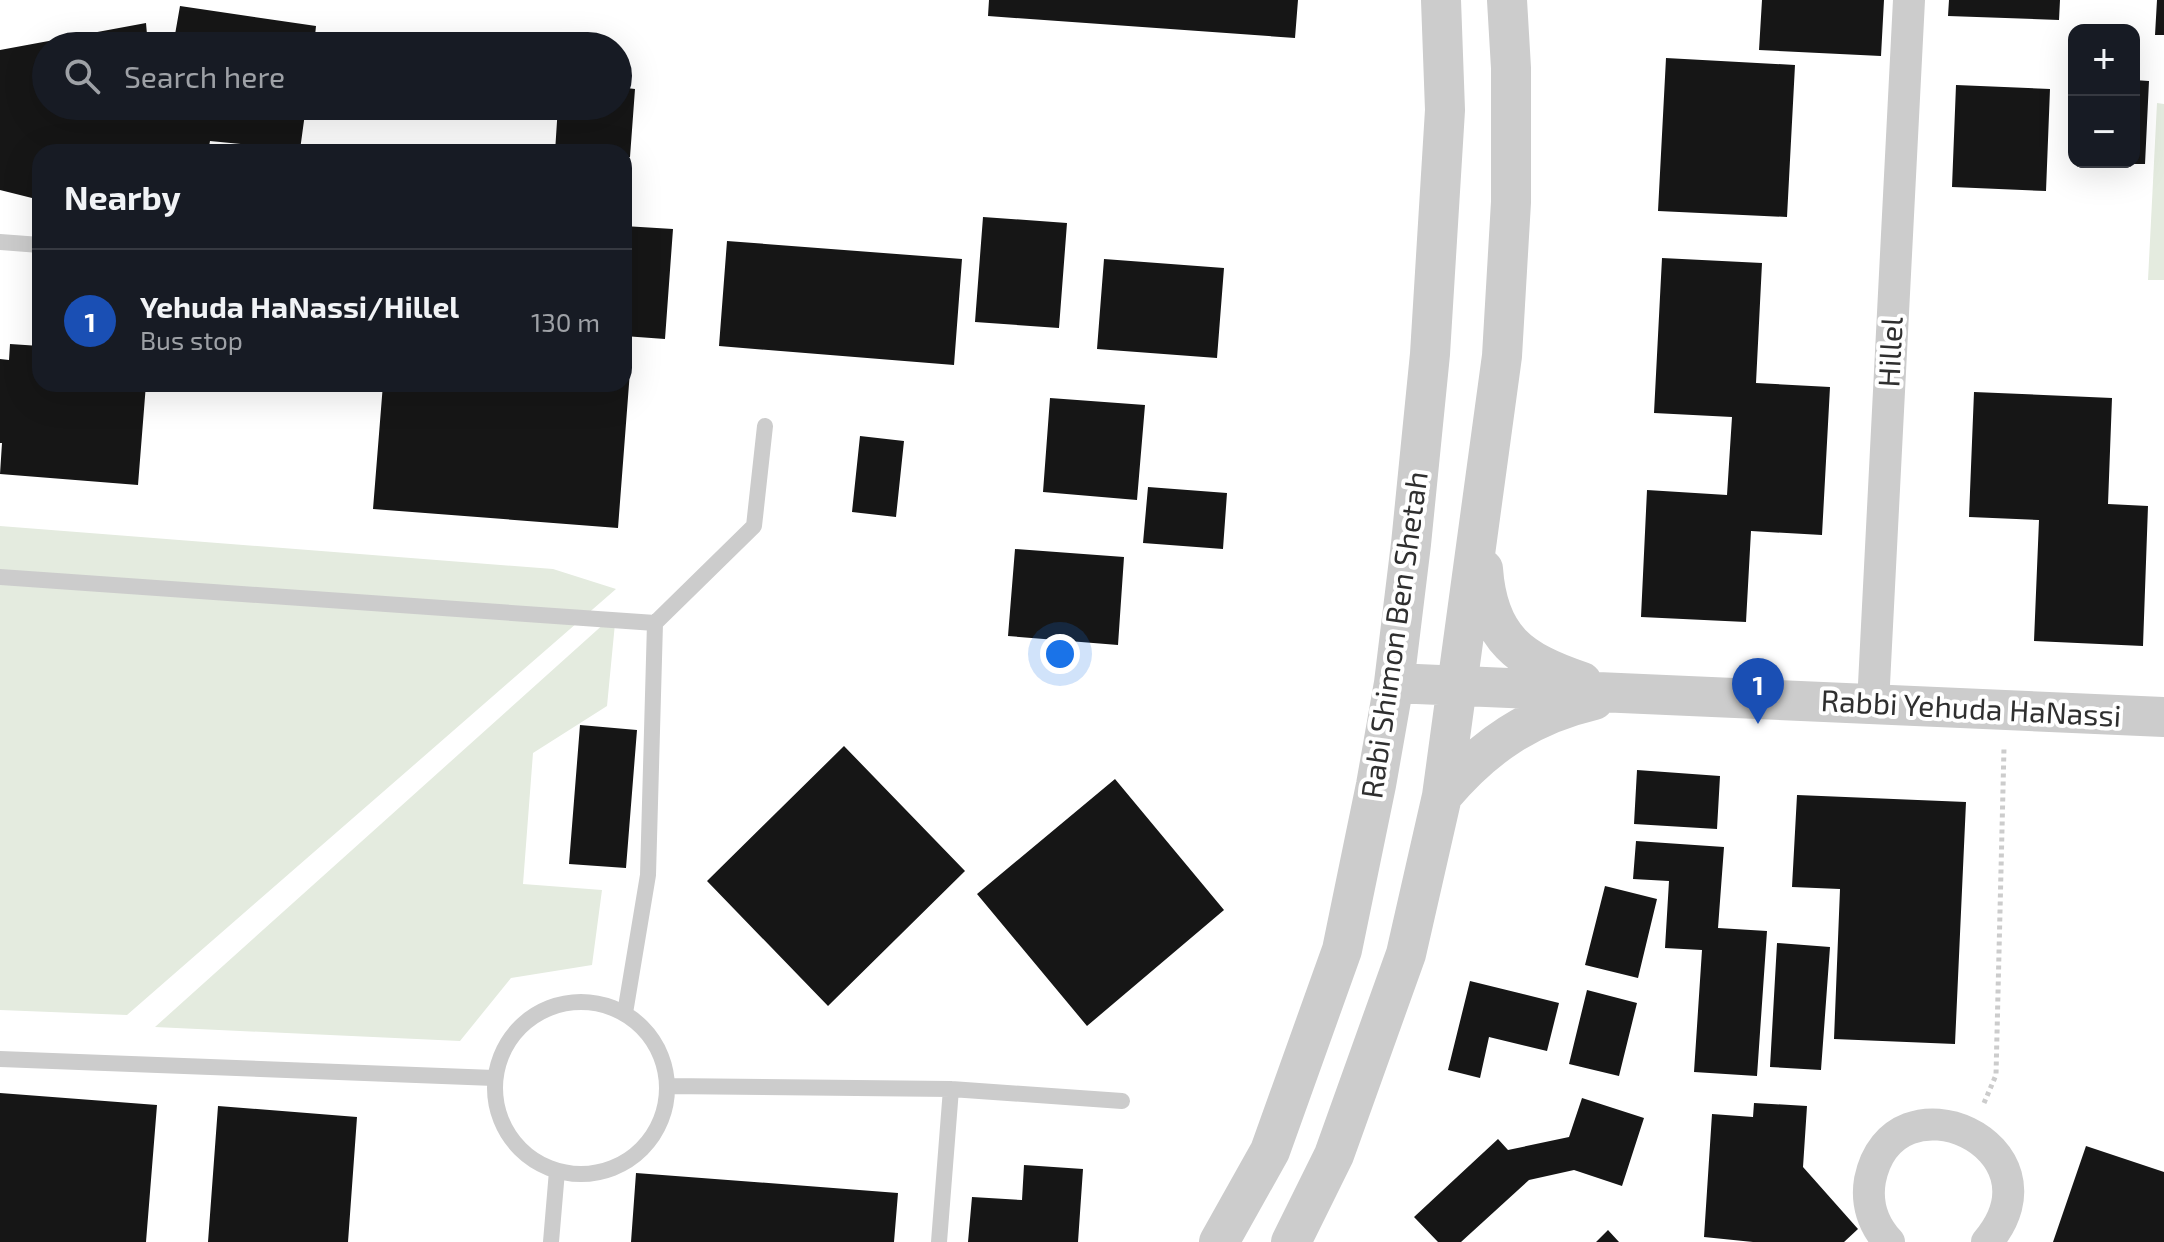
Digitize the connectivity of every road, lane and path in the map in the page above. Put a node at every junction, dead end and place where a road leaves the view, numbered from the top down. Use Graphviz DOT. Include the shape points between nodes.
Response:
graph roads {
  1 [pos="1441,0"];
  2 [pos="1507,0"];
  3 [pos="1909,0"];
  4 [pos="0,242"];
  5 [pos="32,244"];
  6 [pos="765,426"];
  7 [pos="1479,526"];
  8 [pos="0,577"];
  9 [pos="655,623"];
  10 [pos="1394,683"];
  11 [pos="1458,686"];
  12 [pos="1621,693"];
  13 [pos="1873,704"];
  14 [pos="2005,710"];
  15 [pos="2164,717"];
  16 [pos="1442,796"];
  17 [pos="625,1013"];
  18 [pos="0,1059"];
  19 [pos="494,1078"];
  20 [pos="667,1086"];
  21 [pos="951,1089"];
  22 [pos="1122,1101"];
  23 [pos="1971,1133"];
  24 [pos="557,1171"];
  25 [pos="551,1242"];
  26 [pos="939,1242"];
  27 [pos="1219,1242"];
  28 [pos="1291,1242"];
  29 [pos="1889,1242"];
  30 [pos="1987,1242"];
  1 -- 10 [label="street, Rabi Shimon Ben Shetah" via="1445,110 1430,354"];
  2 -- 7 [label="street" via="1509,233 1502,356"];
  3 -- 13 [label="street, Hillel"];
  4 -- 5 [label="lane"];
  6 -- 9 [label="lane" via="754,526"];
  7 -- 11 [label="street"];
  7 -- 12 [label="street" via="1490,612 1505,638 1551,672"];
  8 -- 9 [label="lane"];
  9 -- 17 [label="lane" via="648,875"];
  10 -- 11 [label="street, Rabbi Yehuda HaNassi"];
  10 -- 27 [label="street, Rabi Shimon Ben Shetah" via="1342,950 1270,1151"];
  11 -- 12 [label="street, Rabbi Yehuda HaNassi"];
  11 -- 16 [label="street"];
  12 -- 13 [label="street, Rabbi Yehuda HaNassi"];
  12 -- 16 [label="street" via="1551,713 1517,730 1464,769"];
  13 -- 14 [label="street, Rabbi Yehuda HaNassi"];
  14 -- 15 [label="street, Rabbi Yehuda HaNassi"];
  14 -- 23 [label="path" via="1996,1075"];
  16 -- 28 [label="street" via="1406,954 1334,1155"];
  17 -- 19 [label="lane" via="599,1002 570,1001 543,1010 519,1026 502,1050"];
  17 -- 20 [label="lane" via="648,1032 663,1057"];
  18 -- 19 [label="lane"];
  19 -- 24 [label="lane" via="497,1109 509,1136 530,1158"];
  20 -- 21 [label="lane"];
  20 -- 24 [label="lane" via="664,1113 634,1157 610,1170 583,1175"];
  21 -- 22 [label="lane"];
  21 -- 26 [label="lane"];
  23 -- 29 [label="street" via="1941,1124 1920,1126 1883,1150 1868,1191 1871,1213"];
  23 -- 30 [label="street" via="1999,1159 2007,1182 2006,1206"];
  24 -- 25 [label="lane"];
}
